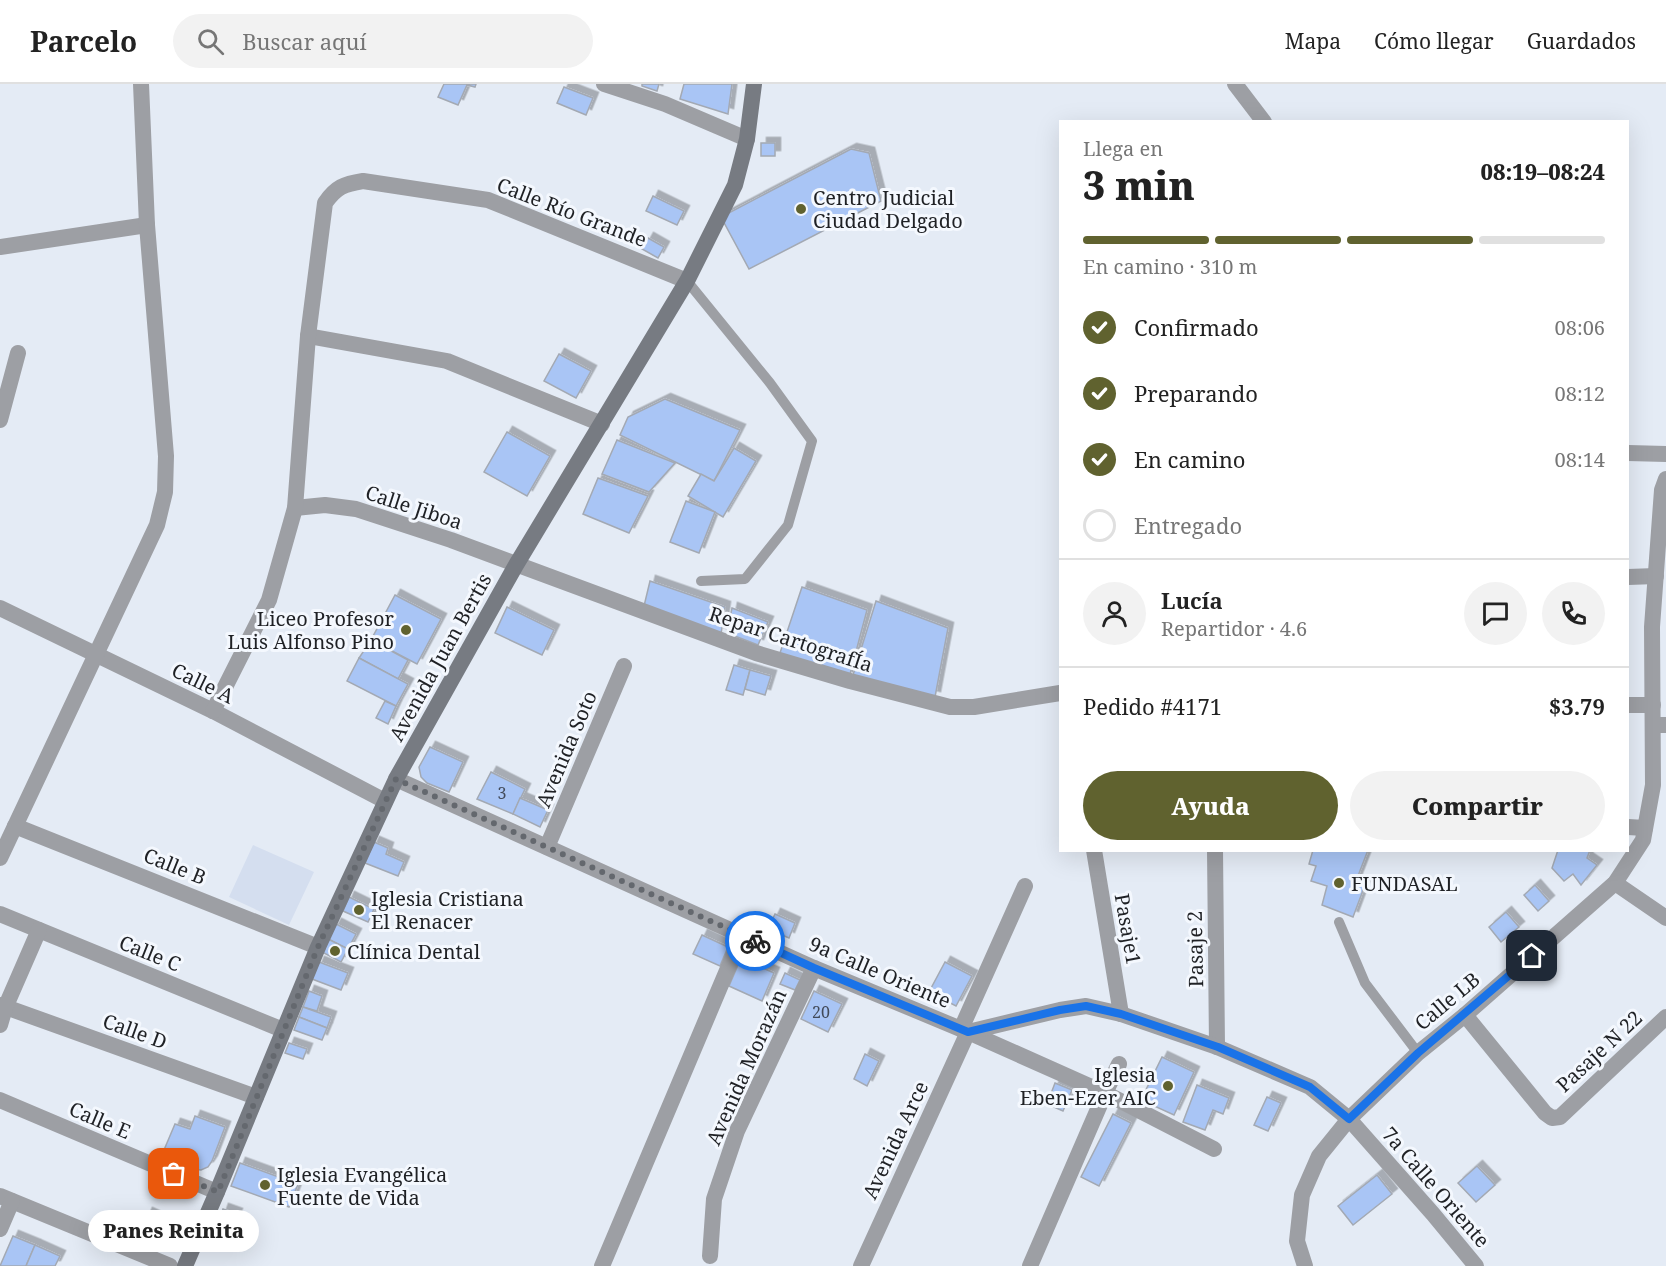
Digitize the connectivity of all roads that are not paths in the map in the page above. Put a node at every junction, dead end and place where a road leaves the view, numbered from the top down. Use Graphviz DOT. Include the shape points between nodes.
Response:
graph roads {
  1 [pos="141,84"];
  2 [pos="604,84"];
  3 [pos="754,84"];
  4 [pos="1234,84"];
  5 [pos="1262,120"];
  6 [pos="747,139"];
  7 [pos="147,225"];
  8 [pos="0,247"];
  9 [pos="687,281"];
  10 [pos="308,336"];
  11 [pos="18,353"];
  12 [pos="0,420"];
  13 [pos="602,424"];
  14 [pos="1629,453"];
  15 [pos="1666,454"];
  16 [pos="1666,479"];
  17 [pos="295,508"];
  18 [pos="516,565"];
  19 [pos="1656,576"];
  20 [pos="1629,577"];
  21 [pos="701,581"];
  22 [pos="0,608"];
  23 [pos="95,654"];
  24 [pos="624,666"];
  25 [pos="1059,693"];
  26 [pos="1629,705"];
  27 [pos="1653,705"];
  28 [pos="213,711"];
  29 [pos="1660,725"];
  30 [pos="396,779"];
  31 [pos="385,801"];
  32 [pos="15,826"];
  33 [pos="1629,827"];
  34 [pos="1645,828"];
  35 [pos="548,847"];
  36 [pos="1094,852"];
  37 [pos="1215,852"];
  38 [pos="0,858"];
  39 [pos="1615,883"];
  40 [pos="1025,886"];
  41 [pos="0,914"];
  42 [pos="1666,918"];
  43 [pos="1339,922"];
  44 [pos="39,930"];
  45 [pos="742,934"];
  46 [pos="318,947"];
  47 [pos="814,968"];
  48 [pos="3,1007"];
  49 [pos="1121,1014"];
  50 [pos="1465,1015"];
  51 [pos="1666,1017"];
  52 [pos="0,1025"];
  53 [pos="284,1030"];
  54 [pos="964,1030"];
  55 [pos="1218,1047"];
  56 [pos="1418,1053"];
  57 [pos="1119,1064"];
  58 [pos="1105,1093"];
  59 [pos="256,1097"];
  60 [pos="0,1100"];
  61 [pos="1349,1119"];
  62 [pos="1214,1149"];
  63 [pos="218,1192"];
  64 [pos="6,1198"];
  65 [pos="0,1229"];
  66 [pos="710,1256"];
  67 [pos="170,1266"];
  68 [pos="185,1266"];
  69 [pos="602,1266"];
  70 [pos="861,1266"];
  71 [pos="1030,1266"];
  72 [pos="1305,1266"];
  73 [pos="1476,1266"];
  1 -- 7 [label="street"];
  2 -- 6 [label="street" via="665,104"];
  3 -- 6 [label="main road, Avenida Juan Bertis"];
  4 -- 5 [label="street"];
  6 -- 9 [label="main road, Avenida Juan Bertis" via="735,185"];
  7 -- 8 [label="street"];
  7 -- 23 [label="street" via="166,456 165,492 157,525"];
  9 -- 10 [label="street, Calle Río Grande" via="488,200 363,181 349,183 333,191 325,203"];
  9 -- 13 [label="main road, Avenida Juan Bertis"];
  9 -- 21 [label="lane" via="812,441 788,525 745,579"];
  10 -- 13 [label="street" via="447,361"];
  10 -- 17 [label="street"];
  11 -- 12 [label="street"];
  13 -- 18 [label="main road, Avenida Juan Bertis"];
  14 -- 15 [label="street"];
  16 -- 19 [label="street, Calle LB"];
  17 -- 18 [label="street, Calle Jiboa" via="325,505 356,509"];
  17 -- 28 [label="street" via="269,600"];
  18 -- 25 [label="street, Repar CartografÍa" via="756,653 950,707 974,707"];
  18 -- 30 [label="main road, Avenida Juan Bertis"];
  19 -- 20 [label="street"];
  19 -- 27 [label="street, Calle LB"];
  22 -- 23 [label="street, Calle A"];
  23 -- 28 [label="street, Calle A"];
  23 -- 32 [label="street"];
  24 -- 35 [label="street, Avenida Soto"];
  26 -- 27 [label="street"];
  27 -- 29 [label="street, Calle LB"];
  28 -- 31 [label="street, Calle A"];
  29 -- 34 [label="street, Calle LB"];
  30 -- 31 [label="main road, Avenida Juan Bertis"];
  30 -- 35 [label="street, 9a Calle Oriente"];
  31 -- 46 [label="main road, Avenida Juan Bertis"];
  32 -- 38 [label="street"];
  32 -- 46 [label="street, Calle B"];
  33 -- 34 [label="street"];
  34 -- 39 [label="street, Calle LB" via="1643,840"];
  35 -- 45 [label="street, 9a Calle Oriente"];
  36 -- 49 [label="street, Pasaje1"];
  37 -- 55 [label="street, Pasaje 2"];
  39 -- 42 [label="street"];
  39 -- 50 [label="street, Calle LB"];
  40 -- 54 [label="street, Avenida Arce"];
  41 -- 44 [label="street, Calle C"];
  43 -- 56 [label="lane" via="1365,983"];
  44 -- 48 [label="street"];
  44 -- 53 [label="street, Calle C"];
  45 -- 47 [label="street, 9a Calle Oriente"];
  45 -- 69 [label="street"];
  46 -- 53 [label="main road, Avenida Juan Bertis"];
  47 -- 54 [label="street, 9a Calle Oriente"];
  47 -- 66 [label="street, Avenida Morazán" via="736,1131 714,1199"];
  48 -- 52 [label="street"];
  48 -- 59 [label="street, Calle D"];
  49 -- 54 [label="street, 7a Calle Oriente" via="1086,1006"];
  49 -- 55 [label="street, 7a Calle Oriente"];
  50 -- 51 [label="street, Pasaje N 22" via="1521,1086 1552,1118 1560,1117"];
  50 -- 56 [label="street, Calle LB"];
  53 -- 59 [label="main road, Avenida Juan Bertis"];
  54 -- 58 [label="street, 9a Calle Oriente"];
  54 -- 70 [label="street, Avenida Arce"];
  55 -- 61 [label="street, 7a Calle Oriente" via="1310,1087"];
  56 -- 61 [label="street, Calle LB"];
  57 -- 58 [label="street"];
  58 -- 62 [label="street, 9a Calle Oriente"];
  58 -- 71 [label="street"];
  59 -- 63 [label="main road, Avenida Juan Bertis"];
  60 -- 63 [label="street, Calle E"];
  61 -- 72 [label="street, Calle LB" via="1319,1156 1302,1195 1297,1241"];
  61 -- 73 [label="street, 7a Calle Oriente"];
  63 -- 68 [label="main road, Avenida Juan Bertis"];
  64 -- 65 [label="street"];
  64 -- 67 [label="street"];
}
